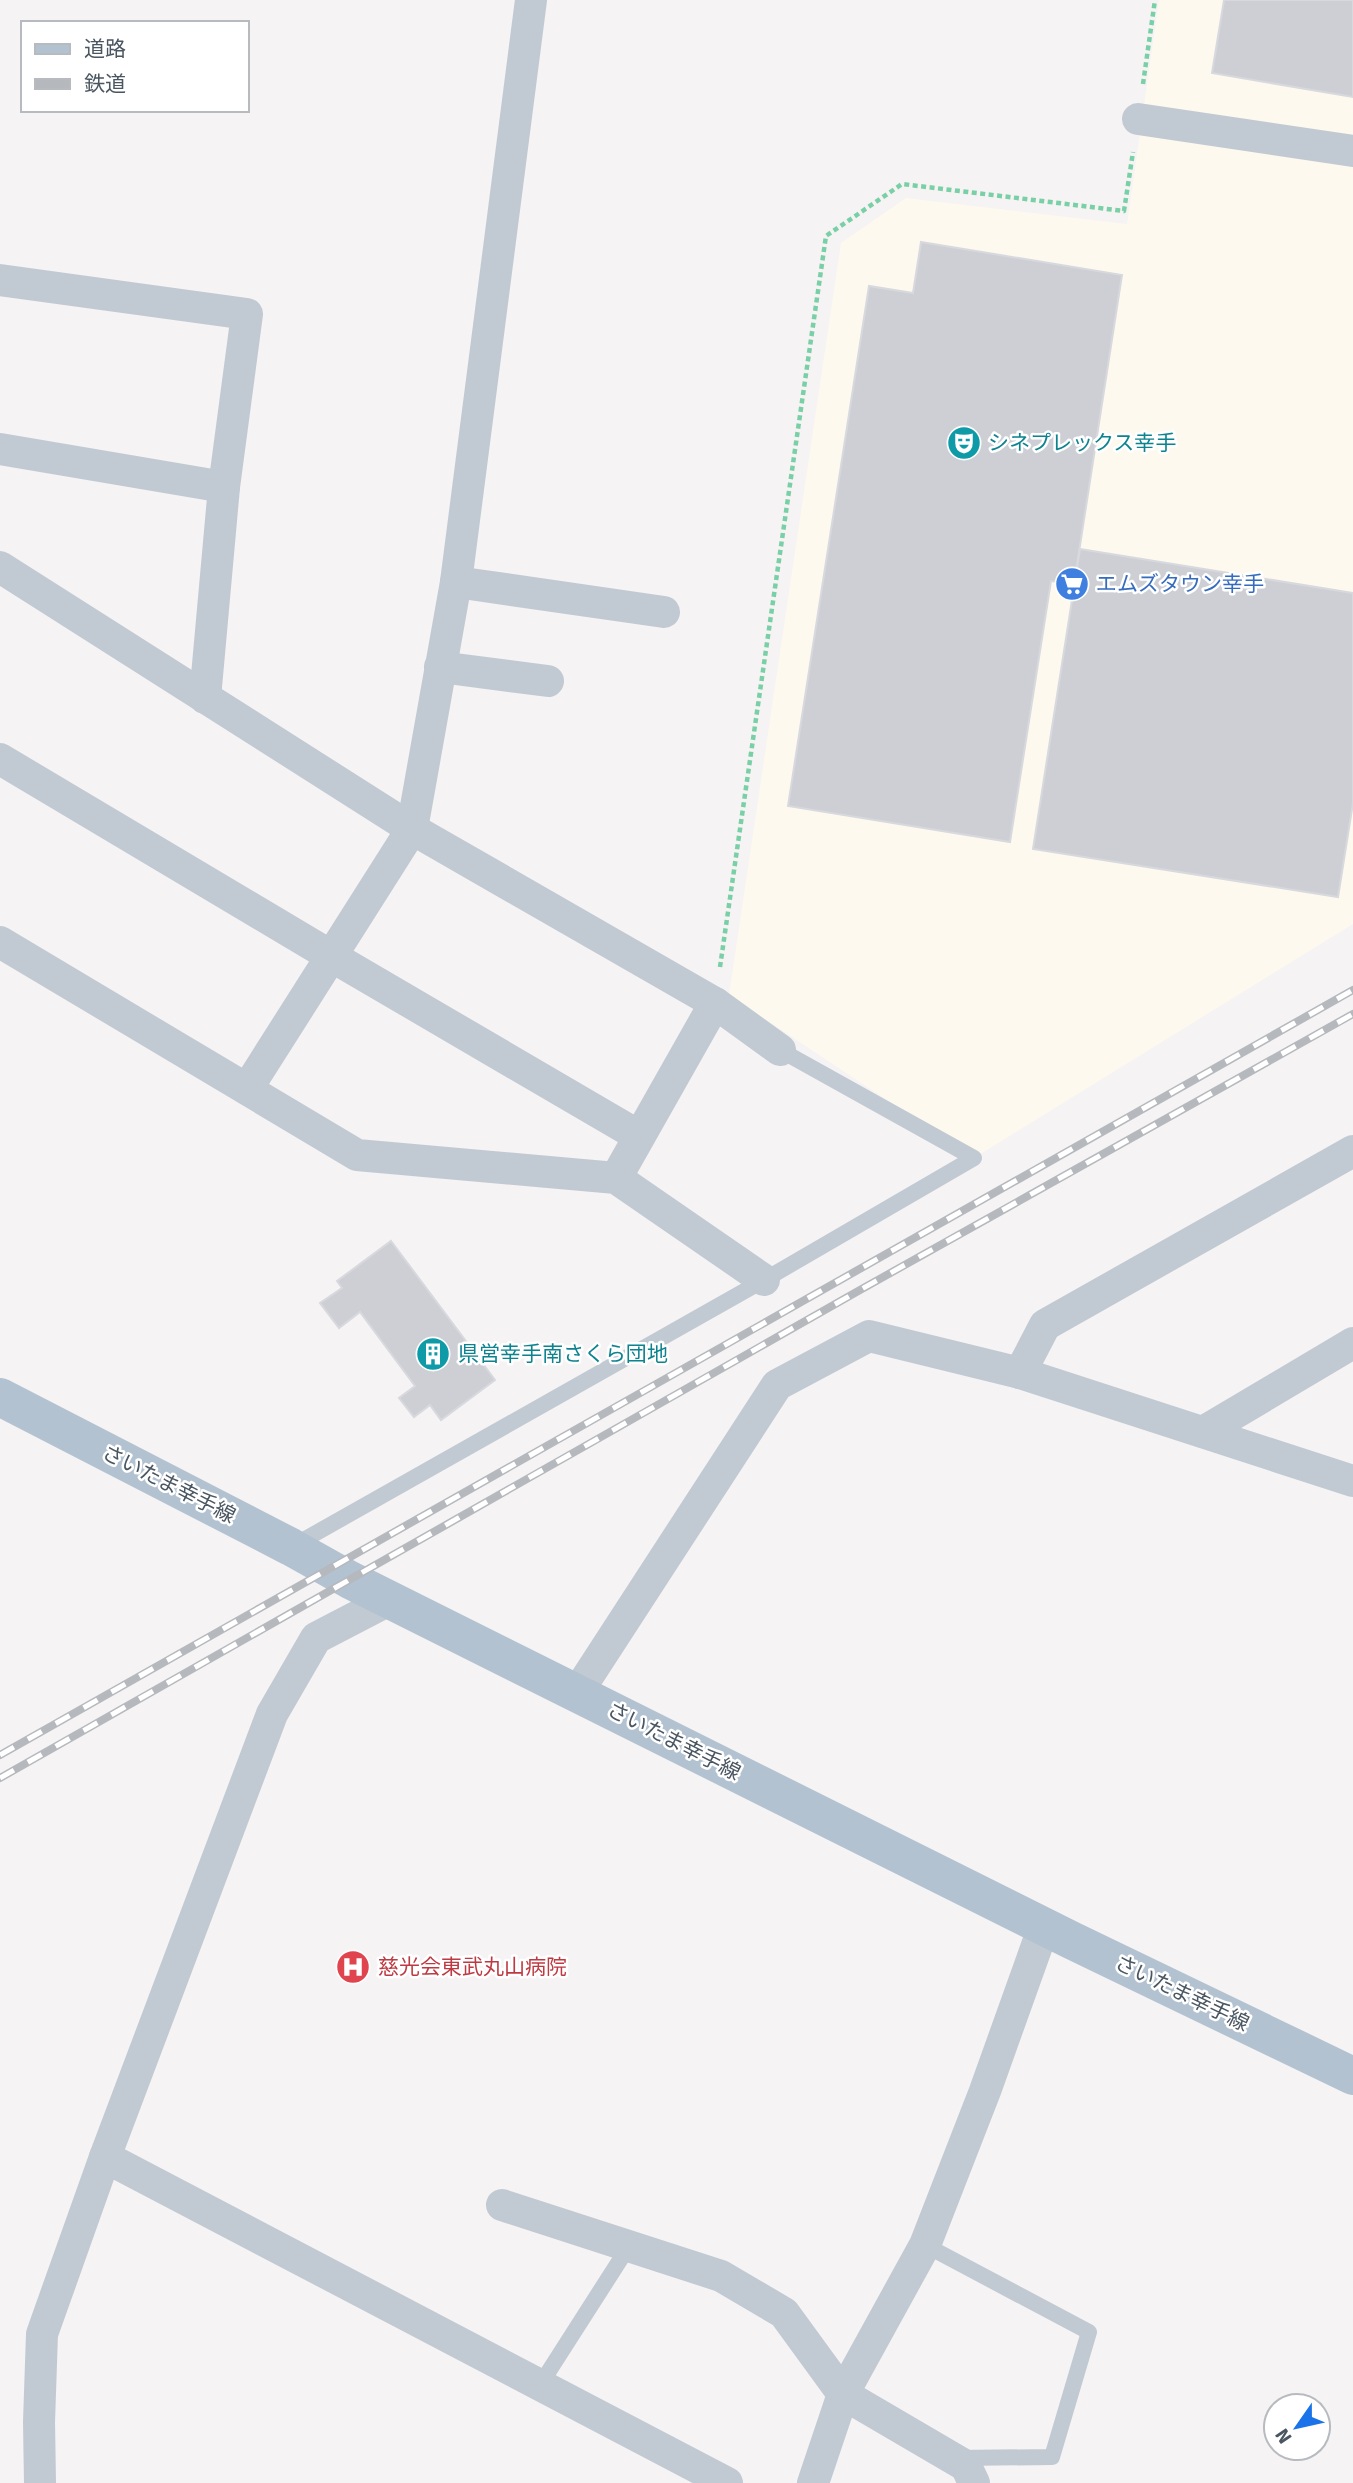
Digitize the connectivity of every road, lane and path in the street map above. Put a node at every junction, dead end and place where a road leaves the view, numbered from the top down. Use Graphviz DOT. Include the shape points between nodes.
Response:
graph roads {
  1 [pos="531,0"];
  2 [pos="1155,0"];
  3 [pos="1138,119"];
  4 [pos="1353,150"];
  5 [pos="0,280"];
  6 [pos="0,449"];
  7 [pos="224,486"];
  8 [pos="0,567"];
  9 [pos="456,582"];
  10 [pos="664,612"];
  11 [pos="440,667"];
  12 [pos="548,681"];
  13 [pos="205,698"];
  14 [pos="0,759"];
  15 [pos="412,830"];
  16 [pos="0,942"];
  17 [pos="331,956"];
  18 [pos="715,1003"];
  19 [pos="780,1050"];
  20 [pos="247,1089"];
  21 [pos="639,1136"];
  22 [pos="1353,1151"];
  23 [pos="616,1178"];
  24 [pos="764,1280"];
  25 [pos="1353,1343"];
  26 [pos="1020,1373"];
  27 [pos="0,1397"];
  28 [pos="1203,1433"];
  29 [pos="1353,1481"];
  30 [pos="291,1547"];
  31 [pos="389,1600"];
  32 [pos="577,1693"];
  33 [pos="1044,1926"];
  34 [pos="1353,2076"];
  35 [pos="105,2157"];
  36 [pos="502,2204"];
  37 [pos="926,2245"];
  38 [pos="629,2246"];
  39 [pos="540,2385"];
  40 [pos="843,2394"];
  41 [pos="954,2458"];
  42 [pos="40,2483"];
  43 [pos="727,2483"];
  44 [pos="813,2483"];
  45 [pos="974,2483"];
  1 -- 9 [label="street"];
  2 -- 3 [label="path"];
  3 -- 4 [label="street"];
  3 -- 18 [label="path" via="1124,211 902,184 826,236"];
  5 -- 7 [label="street" via="247,314"];
  6 -- 7 [label="street"];
  7 -- 13 [label="street"];
  8 -- 13 [label="street"];
  9 -- 10 [label="street"];
  9 -- 11 [label="street"];
  11 -- 12 [label="street"];
  11 -- 15 [label="street"];
  13 -- 15 [label="street"];
  14 -- 17 [label="street"];
  15 -- 17 [label="street"];
  15 -- 18 [label="street"];
  16 -- 20 [label="street"];
  17 -- 20 [label="street"];
  17 -- 21 [label="street"];
  18 -- 19 [label="street"];
  18 -- 21 [label="street"];
  19 -- 24 [label="lane" via="974,1158"];
  20 -- 23 [label="street" via="357,1155"];
  21 -- 23 [label="street"];
  22 -- 26 [label="street" via="1045,1325"];
  23 -- 24 [label="street"];
  24 -- 30 [label="lane"];
  25 -- 28 [label="street"];
  26 -- 28 [label="street"];
  26 -- 32 [label="street" via="869,1336 778,1385"];
  27 -- 30 [label="main road, さいたま幸手線"];
  28 -- 29 [label="street"];
  30 -- 31 [label="main road, さいたま幸手線"];
  31 -- 32 [label="main road, さいたま幸手線"];
  31 -- 35 [label="street" via="316,1638 272,1714"];
  32 -- 33 [label="main road, さいたま幸手線"];
  33 -- 34 [label="main road, さいたま幸手線"];
  33 -- 37 [label="street"];
  35 -- 39 [label="street"];
  35 -- 42 [label="street" via="42,2334"];
  36 -- 38 [label="street"];
  37 -- 40 [label="street"];
  37 -- 41 [label="lane" via="1089,2332 1052,2457"];
  38 -- 39 [label="lane"];
  38 -- 40 [label="street" via="721,2276 784,2313"];
  39 -- 43 [label="street"];
  40 -- 41 [label="street"];
  40 -- 44 [label="street"];
  41 -- 45 [label="street" via="966,2466"];
}
